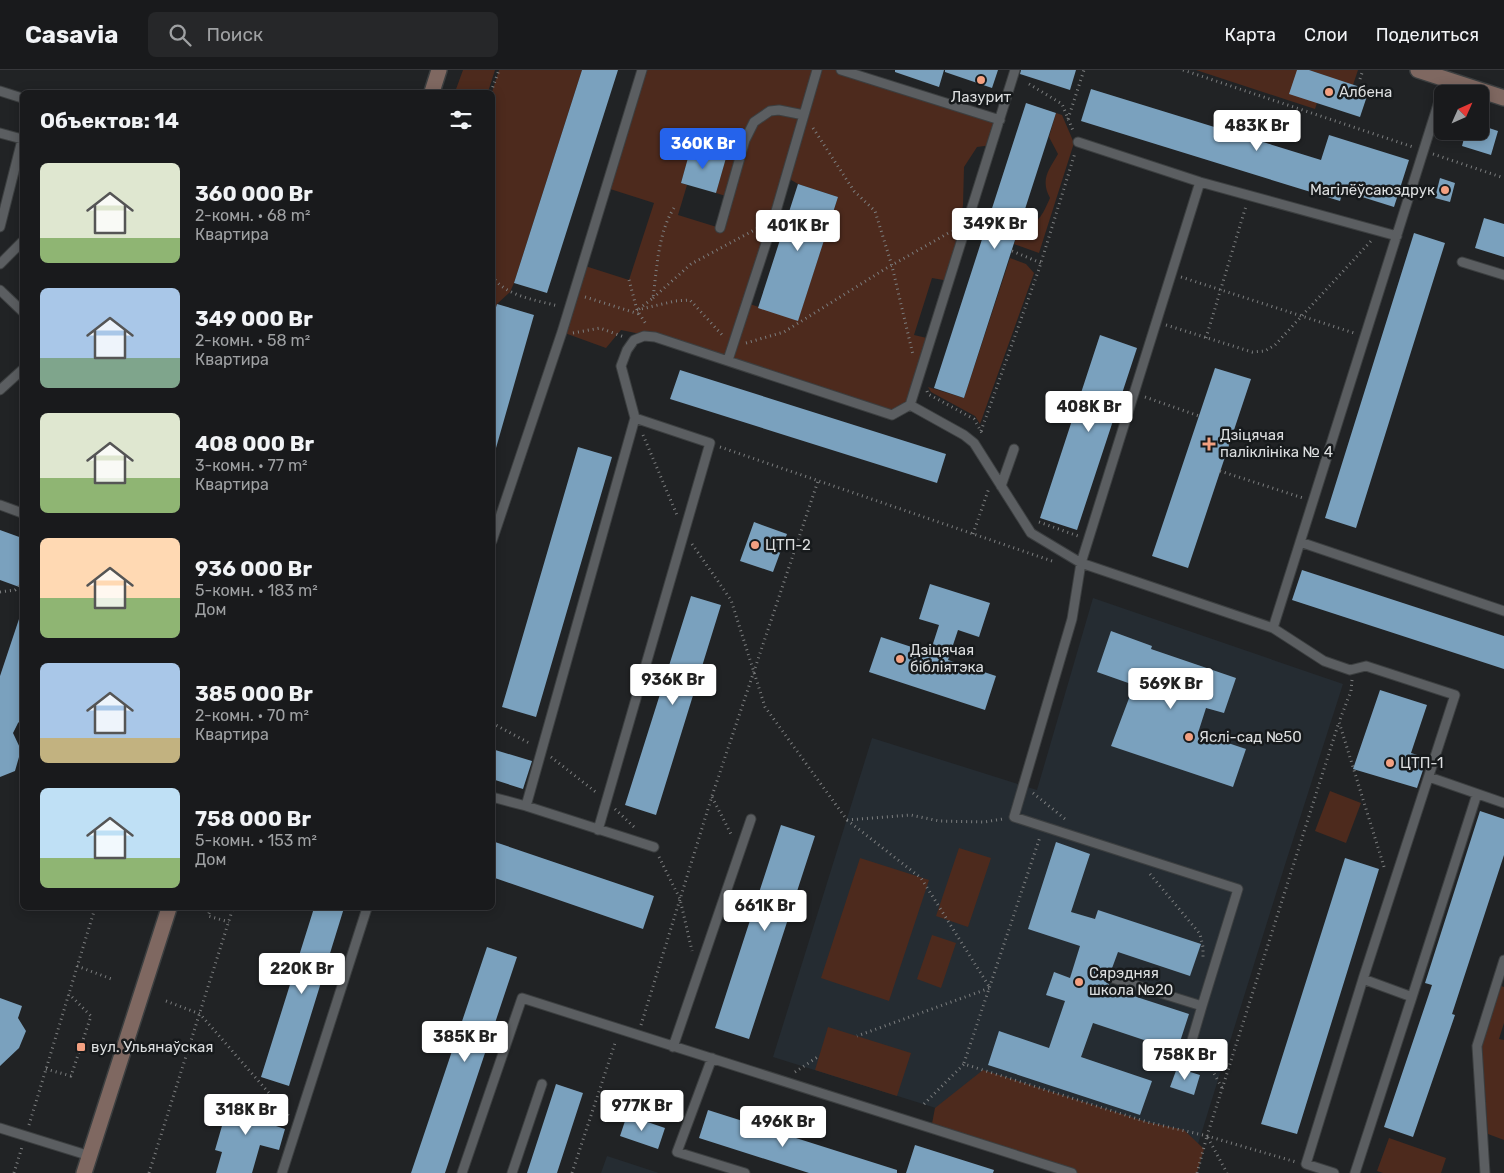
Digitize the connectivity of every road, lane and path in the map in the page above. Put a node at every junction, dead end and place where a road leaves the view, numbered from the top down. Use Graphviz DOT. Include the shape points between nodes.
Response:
graph roads {
  1 [pos="440,70"];
  2 [pos="499,70"];
  3 [pos="642,70"];
  4 [pos="817,70"];
  5 [pos="841,70"];
  6 [pos="1015,70"];
  7 [pos="1084,70"];
  8 [pos="1183,70"];
  9 [pos="1363,70"];
  10 [pos="1418,70"];
  11 [pos="1360,79"];
  12 [pos="1446,79"];
  13 [pos="1029,84"];
  14 [pos="433,90"];
  15 [pos="493,90"];
  16 [pos="0,91"];
  17 [pos="20,97"];
  18 [pos="1504,98"];
  19 [pos="804,115"];
  20 [pos="1068,119"];
  21 [pos="1000,120"];
  22 [pos="0,132"];
  23 [pos="20,139"];
  24 [pos="1078,142"];
  25 [pos="20,148"];
  26 [pos="1424,151"];
  27 [pos="1504,178"];
  28 [pos="1200,182"];
  29 [pos="1250,196"];
  30 [pos="676,206"];
  31 [pos="774,220"];
  32 [pos="968,223"];
  33 [pos="0,227"];
  34 [pos="720,228"];
  35 [pos="1380,231"];
  36 [pos="1397,236"];
  37 [pos="20,244"];
  38 [pos="1012,251"];
  39 [pos="1462,262"];
  40 [pos="1041,263"];
  41 [pos="0,264"];
  42 [pos="892,266"];
  43 [pos="1171,274"];
  44 [pos="1504,276"];
  45 [pos="495,280"];
  46 [pos="629,280"];
  47 [pos="0,290"];
  48 [pos="1221,290"];
  49 [pos="574,294"];
  50 [pos="653,298"];
  51 [pos="20,310"];
  52 [pos="569,310"];
  53 [pos="638,312"];
  54 [pos="1302,316"];
  55 [pos="1156,322"];
  56 [pos="561,335"];
  57 [pos="1365,336"];
  58 [pos="655,337"];
  59 [pos="1206,338"];
  60 [pos="634,340"];
  61 [pos="732,346"];
  62 [pos="728,360"];
  63 [pos="20,372"];
  64 [pos="918,378"];
  65 [pos="0,390"];
  66 [pos="1134,393"];
  67 [pos="910,405"];
  68 [pos="1199,416"];
  69 [pos="635,418"];
  70 [pos="981,432"];
  71 [pos="710,443"];
  72 [pos="1014,449"];
  73 [pos="1220,471"];
  74 [pos="992,480"];
  75 [pos="818,481"];
  76 [pos="1001,486"];
  77 [pos="1313,501"];
  78 [pos="0,505"];
  79 [pos="20,512"];
  80 [pos="495,532"];
  81 [pos="684,532"];
  82 [pos="973,534"];
  83 [pos="1300,542"];
  84 [pos="1053,562"];
  85 [pos="1081,563"];
  86 [pos="20,585"];
  87 [pos="0,592"];
  88 [pos="1504,611"];
  89 [pos="1273,628"];
  90 [pos="754,670"];
  91 [pos="1350,670"];
  92 [pos="1428,777"];
  93 [pos="1024,786"];
  94 [pos="1477,794"];
  95 [pos="712,796"];
  96 [pos="495,798"];
  97 [pos="1504,803"];
  98 [pos="526,806"];
  99 [pos="1014,817"];
  100 [pos="752,819"];
  101 [pos="847,820"];
  102 [pos="1066,821"];
  103 [pos="1044,827"];
  104 [pos="598,830"];
  105 [pos="654,847"];
  106 [pos="740,852"];
  107 [pos="1134,856"];
  108 [pos="1392,891"];
  109 [pos="94,910"];
  110 [pos="168,910"];
  111 [pos="210,910"];
  112 [pos="232,910"];
  113 [pos="366,910"];
  114 [pos="228,922"];
  115 [pos="1504,960"];
  116 [pos="77,966"];
  117 [pos="1204,967"];
  118 [pos="1110,977"];
  119 [pos="1363,979"];
  120 [pos="114,980"];
  121 [pos="1501,981"];
  122 [pos="990,988"];
  123 [pos="69,994"];
  124 [pos="1412,997"];
  125 [pos="166,1001"];
  126 [pos="1202,1006"];
  127 [pos="200,1014"];
  128 [pos="619,1030"];
  129 [pos="638,1036"];
  130 [pos="857,1036"];
  131 [pos="1205,1038"];
  132 [pos="673,1047"];
  133 [pos="819,1056"];
  134 [pos="1186,1056"];
  135 [pos="712,1058"];
  136 [pos="964,1064"];
  137 [pos="802,1066"];
  138 [pos="46,1069"];
  139 [pos="542,1084"];
  140 [pos="1222,1089"];
  141 [pos="297,1126"];
  142 [pos="0,1128"];
  143 [pos="26,1136"];
  144 [pos="1207,1136"];
  145 [pos="90,1156"];
  146 [pos="1306,1164"];
  147 [pos="14,1173"];
  148 [pos="84,1173"];
  149 [pos="149,1173"];
  150 [pos="282,1173"];
  151 [pos="462,1173"];
  152 [pos="512,1173"];
  153 [pos="572,1173"];
  154 [pos="745,1173"];
  155 [pos="1072,1173"];
  156 [pos="1197,1173"];
  157 [pos="1227,1173"];
  158 [pos="1334,1173"];
  159 [pos="1354,1173"];
  160 [pos="1485,1173"];
  1 -- 14 [label="main road"];
  2 -- 15 [label="path"];
  3 -- 49 [label="lane"];
  4 -- 19 [label="lane"];
  5 -- 21 [label="lane"];
  6 -- 21 [label="lane"];
  7 -- 20 [label="path"];
  8 -- 26 [label="path"];
  9 -- 11 [label="path"];
  10 -- 12 [label="main road"];
  12 -- 18 [label="main road"];
  12 -- 26 [label="lane"];
  13 -- 20 [label="path" via="1062,104"];
  16 -- 17 [label="lane"];
  19 -- 31 [label="lane"];
  19 -- 34 [label="lane" via="770,111 754,122 745,140"];
  19 -- 42 [label="path" via="854,191 875,211"];
  20 -- 24 [label="path"];
  21 -- 32 [label="lane"];
  22 -- 23 [label="lane"];
  24 -- 28 [label="lane"];
  24 -- 40 [label="path"];
  25 -- 33 [label="lane"];
  26 -- 27 [label="path"];
  26 -- 36 [label="lane"];
  28 -- 29 [label="lane"];
  28 -- 43 [label="lane"];
  29 -- 35 [label="lane"];
  29 -- 48 [label="path"];
  30 -- 50 [label="path" via="668,216"];
  31 -- 50 [label="path" via="691,264"];
  31 -- 61 [label="lane"];
  32 -- 42 [label="path"];
  32 -- 64 [label="lane"];
  35 -- 36 [label="lane"];
  35 -- 54 [label="path"];
  36 -- 57 [label="lane"];
  37 -- 41 [label="lane"];
  38 -- 40 [label="path"];
  39 -- 44 [label="lane"];
  40 -- 70 [label="path"];
  42 -- 61 [label="path" via="784,332"];
  42 -- 64 [label="path"];
  43 -- 48 [label="path"];
  43 -- 55 [label="lane"];
  45 -- 52 [label="path" via="510,292"];
  46 -- 53 [label="path"];
  47 -- 51 [label="lane"];
  48 -- 54 [label="path"];
  48 -- 59 [label="path"];
  49 -- 52 [label="lane"];
  49 -- 53 [label="path"];
  50 -- 53 [label="path"];
  52 -- 56 [label="lane"];
  53 -- 58 [label="path"];
  53 -- 61 [label="path" via="690,300"];
  54 -- 57 [label="path"];
  54 -- 59 [label="path" via="1275,345 1265,351 1252,352"];
  55 -- 59 [label="path"];
  55 -- 66 [label="lane"];
  56 -- 60 [label="path" via="600,328"];
  56 -- 80 [label="lane"];
  57 -- 77 [label="lane"];
  58 -- 60 [label="lane" via="644,336"];
  58 -- 62 [label="lane"];
  60 -- 69 [label="lane" via="621,366"];
  61 -- 62 [label="lane"];
  62 -- 67 [label="lane" via="892,415"];
  63 -- 65 [label="lane"];
  64 -- 67 [label="lane"];
  66 -- 68 [label="path"];
  66 -- 85 [label="lane"];
  67 -- 76 [label="lane" via="974,443"];
  69 -- 71 [label="lane"];
  69 -- 81 [label="path"];
  69 -- 98 [label="lane"];
  71 -- 75 [label="path"];
  71 -- 81 [label="lane"];
  72 -- 76 [label="lane"];
  73 -- 77 [label="path"];
  74 -- 82 [label="path"];
  75 -- 82 [label="path"];
  75 -- 90 [label="path"];
  76 -- 85 [label="lane" via="1031,533"];
  77 -- 83 [label="lane"];
  78 -- 79 [label="lane"];
  81 -- 90 [label="path" via="731,600"];
  81 -- 104 [label="lane"];
  82 -- 84 [label="path"];
  83 -- 88 [label="lane"];
  83 -- 89 [label="lane"];
  85 -- 89 [label="lane"];
  85 -- 93 [label="lane" via="1072,619"];
  86 -- 87 [label="path" via="15,590"];
  89 -- 91 [label="lane" via="1324,661"];
  90 -- 95 [label="path"];
  90 -- 101 [label="path" via="765,707"];
  91 -- 92 [label="lane" via="1366,666 1455,695"];
  91 -- 108 [label="path" via="1351,691 1339,722"];
  92 -- 94 [label="lane"];
  92 -- 108 [label="lane"];
  93 -- 99 [label="lane"];
  93 -- 102 [label="path"];
  94 -- 97 [label="lane"];
  94 -- 124 [label="lane"];
  95 -- 106 [label="path"];
  95 -- 129 [label="path"];
  96 -- 98 [label="lane"];
  98 -- 104 [label="lane"];
  99 -- 101 [label="path" via="984,822 939,821 911,815"];
  99 -- 103 [label="lane"];
  100 -- 106 [label="lane"];
  101 -- 122 [label="path" via="921,878"];
  103 -- 107 [label="lane"];
  103 -- 122 [label="path"];
  104 -- 105 [label="lane"];
  106 -- 132 [label="lane"];
  107 -- 117 [label="path" via="1200,934"];
  107 -- 126 [label="lane" via="1238,889"];
  108 -- 119 [label="lane"];
  109 -- 116 [label="path"];
  110 -- 145 [label="main road"];
  111 -- 114 [label="path" via="208,916"];
  112 -- 114 [label="path"];
  113 -- 141 [label="lane"];
  114 -- 127 [label="path"];
  115 -- 121 [label="lane"];
  116 -- 120 [label="path"];
  116 -- 123 [label="path"];
  118 -- 126 [label="lane"];
  119 -- 124 [label="lane"];
  119 -- 146 [label="lane"];
  121 -- 160 [label="lane" via="1477,1046"];
  122 -- 130 [label="path"];
  122 -- 136 [label="path"];
  123 -- 138 [label="path"];
  123 -- 138 [label="path" via="91,1016 71,1076"];
  124 -- 159 [label="lane"];
  125 -- 127 [label="path"];
  126 -- 134 [label="lane"];
  127 -- 141 [label="path"];
  127 -- 149 [label="path"];
  128 -- 129 [label="lane"];
  128 -- 151 [label="lane" via="522,998"];
  128 -- 153 [label="path"];
  129 -- 132 [label="lane"];
  131 -- 140 [label="path" via="1210,1066"];
  132 -- 135 [label="lane"];
  133 -- 137 [label="path"];
  135 -- 154 [label="lane" via="678,1152"];
  135 -- 155 [label="lane"];
  138 -- 143 [label="path"];
  139 -- 152 [label="lane"];
  141 -- 150 [label="lane"];
  142 -- 143 [label="lane"];
  143 -- 145 [label="lane"];
  143 -- 147 [label="path"];
  144 -- 146 [label="path"];
  144 -- 156 [label="path"];
  144 -- 157 [label="path"];
  145 -- 148 [label="main road"];
  146 -- 158 [label="lane"];
}
